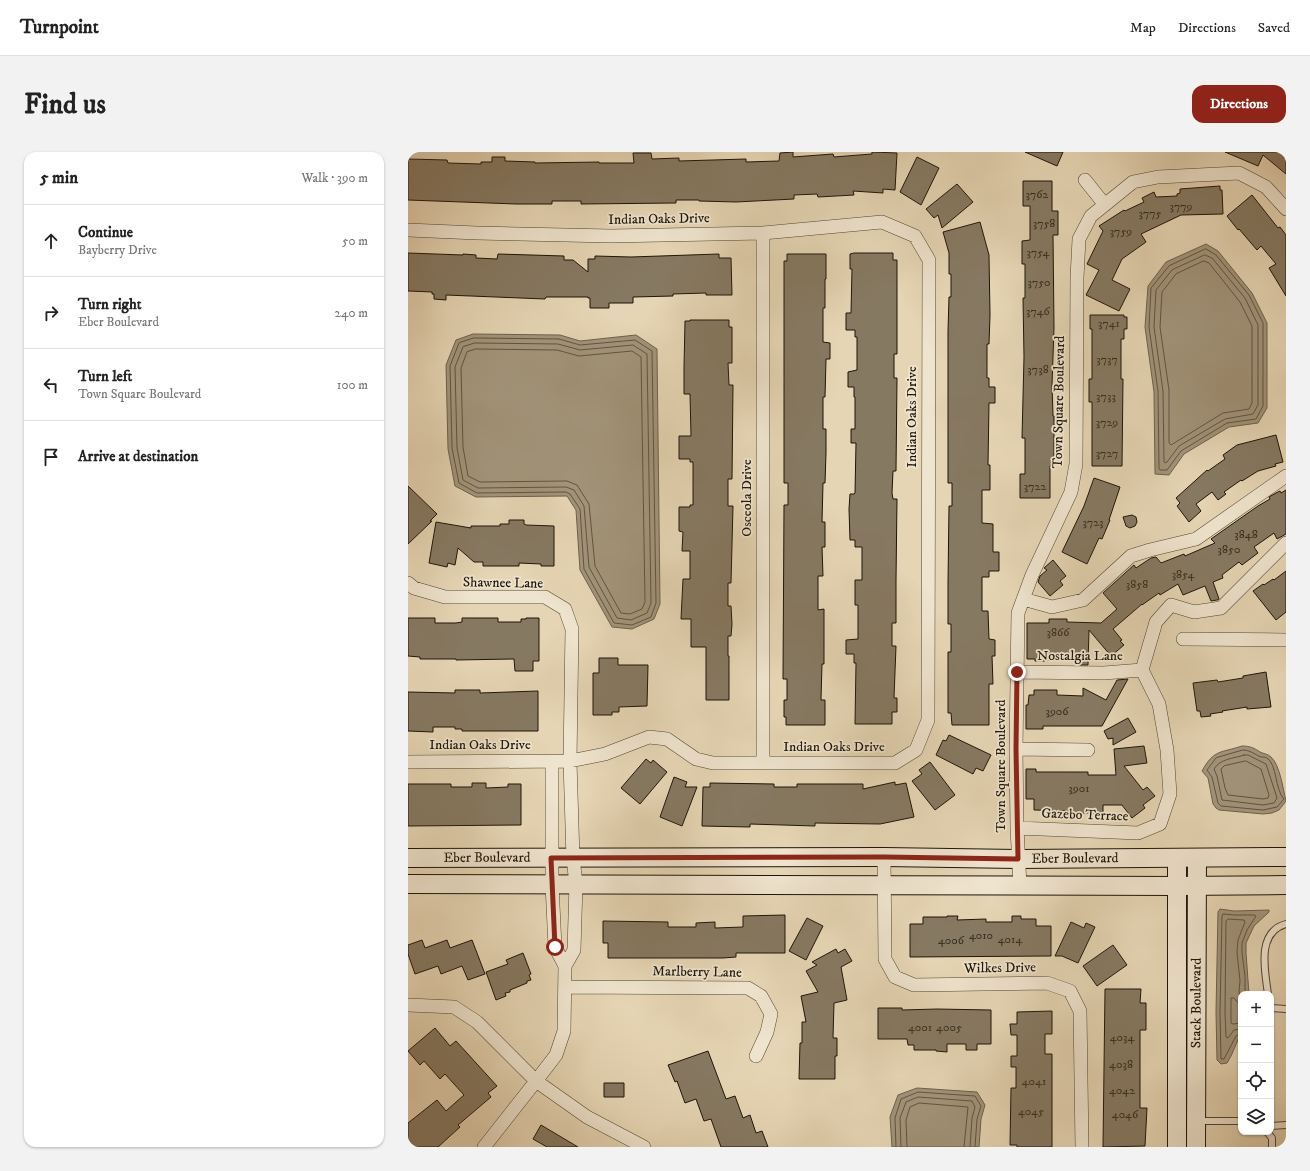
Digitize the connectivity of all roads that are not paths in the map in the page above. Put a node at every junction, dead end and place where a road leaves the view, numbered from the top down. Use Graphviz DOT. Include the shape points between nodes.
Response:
graph roads {
  1 [pos="1085,180"];
  2 [pos="1105,205"];
  3 [pos="1286,208"];
  4 [pos="408,230"];
  5 [pos="763,233"];
  6 [pos="1286,476"];
  7 [pos="1286,543"];
  8 [pos="408,583"];
  9 [pos="1023,600"];
  10 [pos="1182,639"];
  11 [pos="1286,640"];
  12 [pos="1142,670"];
  13 [pos="1017,672"];
  14 [pos="1016,749"];
  15 [pos="1088,750"];
  16 [pos="552,761"];
  17 [pos="570,761"];
  18 [pos="408,762"];
  19 [pos="763,763"];
  20 [pos="552,798"];
  21 [pos="571,799"];
  22 [pos="1017,828"];
  23 [pos="884,857"];
  24 [pos="1286,857"];
  25 [pos="408,858"];
  26 [pos="551,858"];
  27 [pos="573,858"];
  28 [pos="1177,858"];
  29 [pos="1197,858"];
  30 [pos="1018,859"];
  31 [pos="408,884"];
  32 [pos="552,884"];
  33 [pos="576,884"];
  34 [pos="883,885"];
  35 [pos="1286,885"];
  36 [pos="1020,886"];
  37 [pos="1176,886"];
  38 [pos="1197,886"];
  39 [pos="1286,924"];
  40 [pos="565,966"];
  41 [pos="566,987"];
  42 [pos="1268,991"];
  43 [pos="408,1005"];
  44 [pos="1274,1008"];
  45 [pos="1286,1009"];
  46 [pos="756,1056"];
  47 [pos="536,1081"];
  48 [pos="1187,1121"];
  49 [pos="1238,1121"];
  50 [pos="1286,1125"];
  51 [pos="1274,1126"];
  52 [pos="1270,1135"];
  53 [pos="484,1147"];
  54 [pos="644,1147"];
  55 [pos="1082,1147"];
  56 [pos="1177,1147"];
  57 [pos="1196,1147"];
  58 [pos="1272,1147"];
  1 -- 2 [label="street"];
  2 -- 3 [label="street, Town Square Boulevard" via="1132,182 1158,177 1239,172 1266,187"];
  2 -- 9 [label="street, Town Square Boulevard" via="1091,216 1079,239 1076,464 1071,492"];
  4 -- 5 [label="street, Indian Oaks Drive" via="611,236"];
  5 -- 19 [label="street, Osceola Drive"];
  5 -- 19 [label="street, Indian Oaks Drive" via="882,222 915,236 929,260 928,720 916,750 896,763"];
  6 -- 9 [label="street" via="1196,539 1131,556 1082,600 1052,607"];
  7 -- 12 [label="street" via="1221,608 1194,612 1171,605 1156,622"];
  8 -- 17 [label="street, Shawnee Lane" via="414,588 445,597 546,597 565,610 572,628"];
  9 -- 13 [label="street, Town Square Boulevard" via="1018,613"];
  10 -- 11 [label="street"];
  12 -- 13 [label="street, Nostalgia Lane" via="1104,673"];
  12 -- 22 [label="street, Gazebo Terrace" via="1159,704 1168,750 1170,794 1160,824 1138,833"];
  13 -- 14 [label="street, Town Square Boulevard"];
  14 -- 15 [label="street"];
  14 -- 22 [label="street, Town Square Boulevard"];
  16 -- 17 [label="street, Indian Oaks Drive"];
  16 -- 18 [label="street, Indian Oaks Drive"];
  16 -- 20 [label="street"];
  17 -- 19 [label="street, Indian Oaks Drive" via="605,754 649,737 668,739 696,759 713,763"];
  17 -- 21 [label="street"];
  20 -- 21 [label="street"];
  20 -- 26 [label="street"];
  21 -- 27 [label="street"];
  22 -- 30 [label="street, Town Square Boulevard"];
  23 -- 27 [label="street, Eber Boulevard"];
  23 -- 30 [label="street, Eber Boulevard"];
  23 -- 34 [label="street, Wilkes Drive"];
  24 -- 29 [label="street, Eber Boulevard"];
  25 -- 26 [label="street, Eber Boulevard"];
  26 -- 27 [label="street, Eber Boulevard"];
  26 -- 32 [label="street"];
  27 -- 33 [label="street"];
  28 -- 29 [label="street, Eber Boulevard"];
  28 -- 30 [label="street, Eber Boulevard"];
  28 -- 37 [label="street, Stack Boulevard"];
  29 -- 38 [label="street, Stack Boulevard"];
  30 -- 36 [label="street, Town Square Boulevard"];
  31 -- 32 [label="street, Eber Boulevard"];
  32 -- 33 [label="street, Eber Boulevard"];
  32 -- 40 [label="street" via="555,947"];
  33 -- 34 [label="street, Eber Boulevard"];
  33 -- 40 [label="street" via="574,950"];
  34 -- 36 [label="street, Eber Boulevard"];
  34 -- 55 [label="street, Wilkes Drive" via="885,959 894,977 914,985 1047,983 1070,991 1080,1011"];
  35 -- 38 [label="street, Eber Boulevard"];
  36 -- 37 [label="street, Eber Boulevard"];
  37 -- 38 [label="street, Eber Boulevard"];
  37 -- 48 [label="street, Stack Boulevard"];
  38 -- 48 [label="street, Stack Boulevard"];
  39 -- 42 [label="lane" via="1279,926 1267,938 1264,952"];
  40 -- 41 [label="street"];
  41 -- 46 [label="street, Marlberry Lane" via="748,988 761,996 771,1014 767,1032"];
  41 -- 47 [label="street" via="564,1031 556,1056"];
  43 -- 47 [label="street" via="454,1006 477,1022"];
  44 -- 45 [label="lane"];
  47 -- 53 [label="street"];
  47 -- 54 [label="street" via="587,1117"];
  48 -- 49 [label="lane"];
  48 -- 56 [label="street, Stack Boulevard"];
  48 -- 57 [label="street, Stack Boulevard"];
  50 -- 51 [label="lane"];
  52 -- 58 [label="lane"];
}
